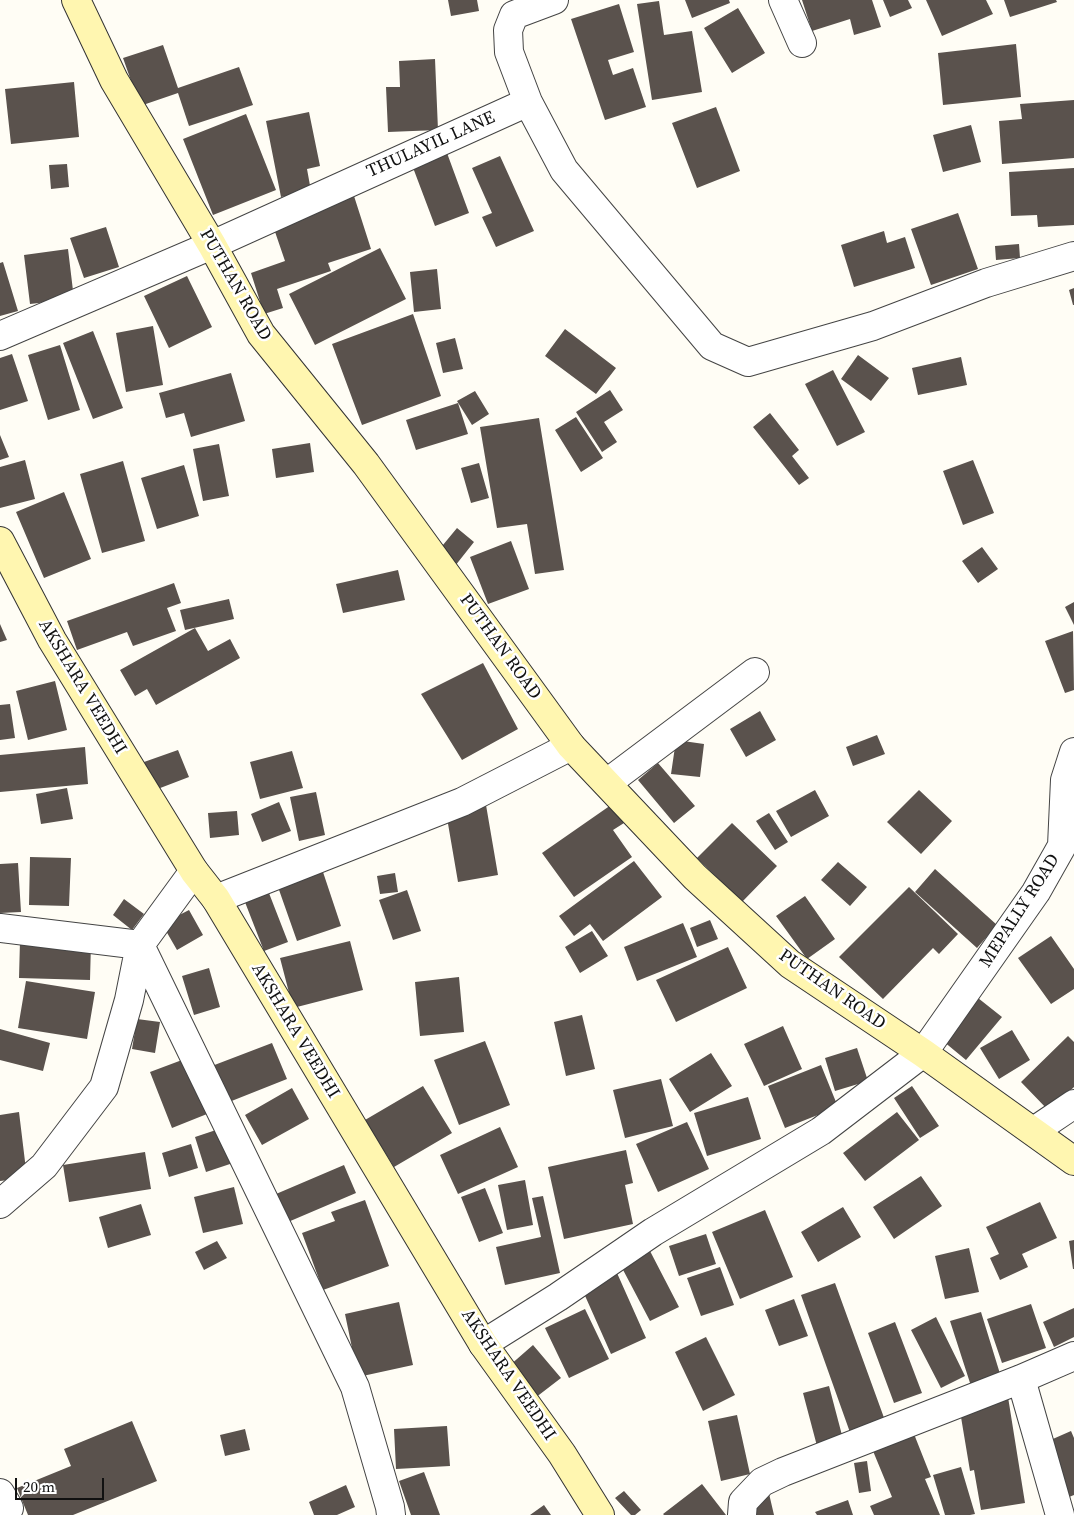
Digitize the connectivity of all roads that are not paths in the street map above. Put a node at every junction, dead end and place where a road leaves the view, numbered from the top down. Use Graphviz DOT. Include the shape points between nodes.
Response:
graph roads {
  1 [pos="76,0"];
  2 [pos="554,0"];
  3 [pos="783,0"];
  4 [pos="510,7"];
  5 [pos="802,43"];
  6 [pos="528,102"];
  7 [pos="212,245"];
  8 [pos="1074,256"];
  9 [pos="0,336"];
  10 [pos="0,540"];
  11 [pos="755,672"];
  12 [pos="572,746"];
  13 [pos="1074,752"];
  14 [pos="607,783"];
  15 [pos="194,871"];
  16 [pos="216,899"];
  17 [pos="0,928"];
  18 [pos="140,945"];
  19 [pos="922,1053"];
  20 [pos="1074,1104"];
  21 [pos="1034,1131"];
  22 [pos="1074,1161"];
  23 [pos="0,1204"];
  24 [pos="483,1344"];
  25 [pos="1074,1356"];
  26 [pos="1021,1379"];
  27 [pos="1063,1505"];
  28 [pos="391,1515"];
  29 [pos="600,1515"];
  30 [pos="742,1515"];
  1 -- 7 [label="street, PUTHAN ROAD" via="114,80"];
  2 -- 4 [label="street"];
  3 -- 5 [label="street"];
  4 -- 6 [label="street" via="509,52"];
  6 -- 7 [label="street, THULAYIL LANE"];
  6 -- 8 [label="street" via="564,170 706,339 712,346 748,362 873,326 986,283"];
  7 -- 9 [label="street, THULAYIL LANE"];
  7 -- 12 [label="street, PUTHAN ROAD" via="261,334 366,464"];
  10 -- 15 [label="street, AKSHARA VEEDHI" via="52,640"];
  11 -- 14 [label="street"];
  12 -- 14 [label="street, PUTHAN ROAD"];
  12 -- 16 [label="street" via="462,802"];
  13 -- 19 [label="street, MEPALLY ROAD" via="1065,780 1062,846 1036,892"];
  14 -- 19 [label="street, PUTHAN ROAD" via="695,877 790,964"];
  15 -- 16 [label="street, AKSHARA VEEDHI"];
  15 -- 18 [label="street"];
  16 -- 24 [label="street, AKSHARA VEEDHI"];
  17 -- 18 [label="street"];
  18 -- 23 [label="street" via="129,1000 104,1086 44,1166"];
  18 -- 28 [label="street" via="355,1387"];
  19 -- 21 [label="street, PUTHAN ROAD"];
  19 -- 24 [label="street, MEPALLY ROAD" via="821,1131 653,1232"];
  20 -- 21 [label="street"];
  21 -- 22 [label="street, PUTHAN ROAD"];
  24 -- 29 [label="street, AKSHARA VEEDHI" via="562,1454"];
  25 -- 26 [label="street"];
  26 -- 27 [label="street"];
  26 -- 30 [label="street" via="762,1482 743,1502"];
}
